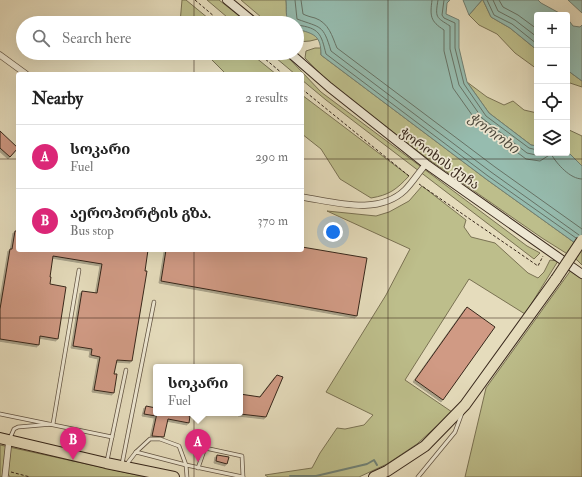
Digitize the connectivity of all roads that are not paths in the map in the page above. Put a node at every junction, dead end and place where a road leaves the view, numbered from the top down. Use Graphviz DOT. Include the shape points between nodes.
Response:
graph roads {
  1 [pos="227,0"];
  2 [pos="246,16"];
  3 [pos="0,55"];
  4 [pos="298,60"];
  5 [pos="23,72"];
  6 [pos="426,164"];
  7 [pos="304,197"];
  8 [pos="582,240"];
  9 [pos="79,270"];
  10 [pos="582,274"];
  11 [pos="154,302"];
  12 [pos="126,370"];
  13 [pos="465,405"];
  14 [pos="0,414"];
  15 [pos="53,424"];
  16 [pos="112,437"];
  17 [pos="4,439"];
  18 [pos="136,452"];
  19 [pos="106,463"];
  20 [pos="186,465"];
  21 [pos="123,466"];
  22 [pos="198,468"];
  23 [pos="5,474"];
  24 [pos="174,477"];
  25 [pos="187,477"];
  26 [pos="243,477"];
  27 [pos="374,477"];
  28 [pos="418,477"];
  1 -- 2 [label="street"];
  3 -- 5 [label="street"];
  4 -- 6 [label="street, ჭოროხის ქუჩა"];
  6 -- 7 [label="street" via="405,190 391,200 365,206"];
  6 -- 10 [label="street, ჭოროხის ქუჩა"];
  8 -- 13 [label="highway, bridge"];
  9 -- 15 [label="lane"];
  11 -- 21 [label="lane"];
  12 -- 16 [label="lane"];
  13 -- 27 [label="highway" via="425,446"];
  13 -- 28 [label="lane" via="455,432"];
  14 -- 15 [label="lane"];
  15 -- 16 [label="lane"];
  15 -- 17 [label="lane" via="18,427"];
  16 -- 19 [label="lane"];
  17 -- 19 [label="highway"];
  17 -- 23 [label="street"];
  18 -- 20 [label="lane"];
  18 -- 20 [label="lane" via="150,439 160,439 179,446"];
  18 -- 21 [label="lane"];
  19 -- 21 [label="highway"];
  20 -- 22 [label="lane"];
  20 -- 25 [label="lane"];
  21 -- 24 [label="highway"];
  22 -- 26 [label="lane"];
  22 -- 26 [label="lane" via="205,448 242,456"];
}
